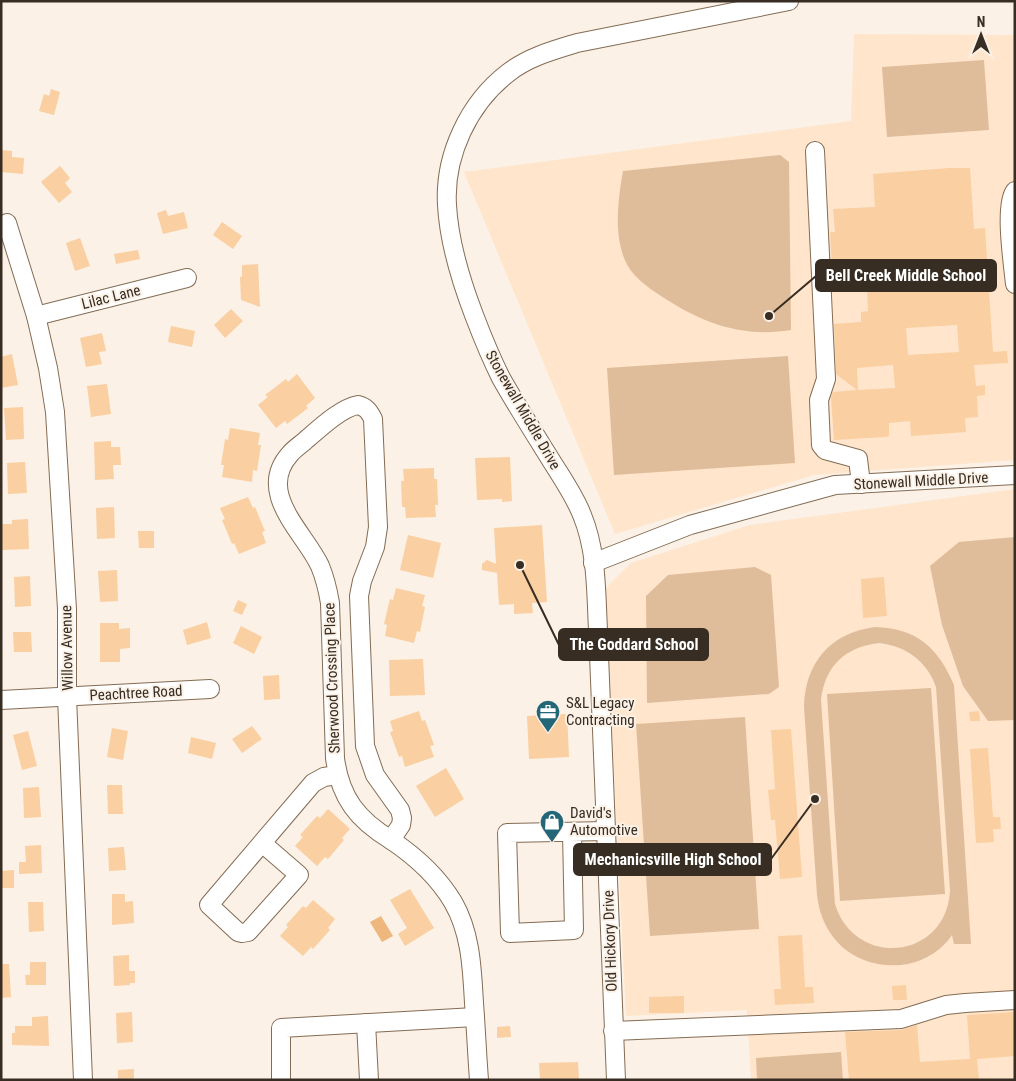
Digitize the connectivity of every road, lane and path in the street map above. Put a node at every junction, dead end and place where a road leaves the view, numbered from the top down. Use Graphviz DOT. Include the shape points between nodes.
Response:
graph roads {
  1 [pos="789,1"];
  2 [pos="815,150"];
  3 [pos="1015,191"];
  4 [pos="7,223"];
  5 [pos="187,278"];
  6 [pos="1015,284"];
  7 [pos="36,316"];
  8 [pos="1015,475"];
  9 [pos="861,484"];
  10 [pos="593,562"];
  11 [pos="210,689"];
  12 [pos="67,697"];
  13 [pos="1,700"];
  14 [pos="337,774"];
  15 [pos="606,831"];
  16 [pos="572,832"];
  17 [pos="391,840"];
  18 [pos="262,843"];
  19 [pos="1015,1000"];
  20 [pos="475,1017"];
  21 [pos="366,1023"];
  22 [pos="613,1031"];
  23 [pos="83,1080"];
  24 [pos="281,1080"];
  25 [pos="369,1080"];
  26 [pos="479,1080"];
  27 [pos="616,1080"];
  1 -- 10 [label="street, Stonewall Middle Drive" via="577,43 527,61 492,86 463,127 455,148 447,204 461,277 501,377 572,493 590,537"];
  2 -- 9 [label="street" via="826,379 819,400 821,445 825,450 858,459"];
  3 -- 6 [label="street" via="1011,196 1010,209"];
  4 -- 7 [label="street, Willow Avenue"];
  5 -- 7 [label="street, Lilac Lane"];
  7 -- 12 [label="street, Willow Avenue" via="55,412 67,609"];
  8 -- 9 [label="street, Stonewall Middle Drive"];
  9 -- 10 [label="street, Stonewall Middle Drive" via="835,486 690,525"];
  10 -- 15 [label="street, Old Hickory Drive"];
  11 -- 12 [label="street, Peachtree Road"];
  12 -- 13 [label="street, Peachtree Road"];
  12 -- 23 [label="street, Willow Avenue"];
  14 -- 17 [label="street, Sherwood Crossing Place" via="351,805 376,831"];
  14 -- 17 [label="street, Sherwood Crossing Place" via="330,603 315,558 283,506 278,485 290,454 318,429 358,405 370,412 373,419 378,527 359,596 365,746 375,774 400,810 402,825"];
  14 -- 18 [label="street" via="313,783"];
  15 -- 16 [label="street"];
  15 -- 22 [label="street, Old Hickory Drive"];
  16 -- 16 [label="street" via="507,833 510,933 574,930"];
  17 -- 20 [label="street, Sherwood Crossing Place" via="419,861 453,902 469,944"];
  18 -- 18 [label="street" via="209,904 242,933 248,932 299,875"];
  19 -- 22 [label="street" via="946,1006 901,1019"];
  20 -- 21 [label="street"];
  20 -- 26 [label="street, Sherwood Crossing Place"];
  21 -- 24 [label="street" via="281,1028"];
  21 -- 25 [label="street"];
  22 -- 27 [label="street, Old Hickory Drive"];
}
